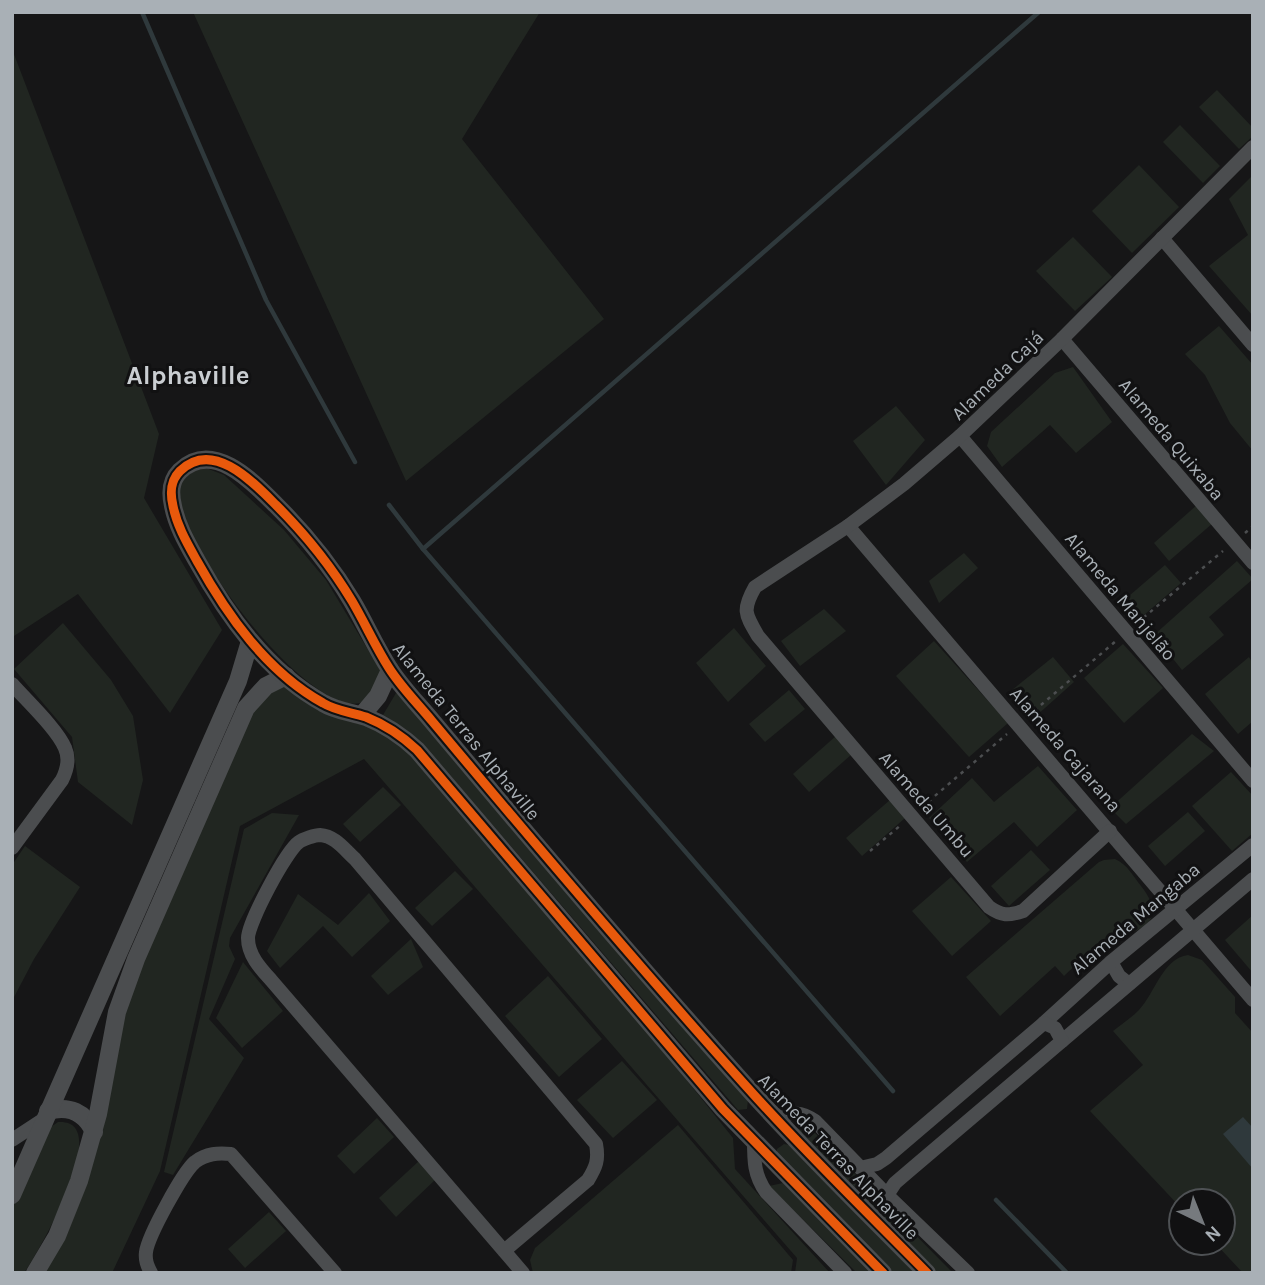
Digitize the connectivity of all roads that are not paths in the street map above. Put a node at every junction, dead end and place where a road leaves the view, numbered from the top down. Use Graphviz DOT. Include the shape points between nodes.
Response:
graph roads {
  1 [pos="1253,147"];
  2 [pos="1162,238"];
  3 [pos="1062,339"];
  4 [pos="1253,345"];
  5 [pos="960,436"];
  6 [pos="848,526"];
  7 [pos="1253,563"];
  8 [pos="746,603"];
  9 [pos="250,641"];
  10 [pos="390,670"];
  11 [pos="286,676"];
  12 [pos="12,684"];
  13 [pos="362,715"];
  14 [pos="1253,781"];
  15 [pos="1110,831"];
  16 [pos="1253,845"];
  17 [pos="12,848"];
  18 [pos="1253,879"];
  19 [pos="1175,909"];
  20 [pos="1193,930"];
  21 [pos="1111,962"];
  22 [pos="1129,984"];
  23 [pos="1253,1000"];
  24 [pos="1044,1023"];
  25 [pos="1062,1041"];
  26 [pos="46,1115"];
  27 [pos="775,1117"];
  28 [pos="94,1132"];
  29 [pos="12,1140"];
  30 [pos="754,1140"];
  31 [pos="860,1168"];
  32 [pos="12,1195"];
  33 [pos="887,1195"];
  34 [pos="504,1251"];
  35 [pos="35,1273"];
  36 [pos="151,1273"];
  37 [pos="335,1273"];
  38 [pos="523,1273"];
  39 [pos="845,1273"];
  40 [pos="883,1273"];
  41 [pos="928,1273"];
  42 [pos="968,1273"];
  1 -- 2 [label="street, Alameda Cajá"];
  2 -- 3 [label="street, Alameda Cajá"];
  2 -- 4 [label="street"];
  3 -- 5 [label="street, Alameda Cajá"];
  3 -- 7 [label="street, Alameda Quixaba"];
  5 -- 6 [label="street, Alameda Cajá"];
  5 -- 14 [label="street, Alameda Manjelão"];
  6 -- 8 [label="street, Alameda Cajá" via="755,587"];
  6 -- 15 [label="street, Alameda Cajarana"];
  8 -- 15 [label="street, Alameda Umbu" via="748,619 758,636 1000,915 1023,911"];
  9 -- 10 [label="street, Alameda Terras Alphaville" via="177,525 170,494 173,480 195,461 225,463 274,503 315,547"];
  9 -- 11 [label="street, Alameda Terras Alphaville"];
  9 -- 26 [label="street" via="238,681"];
  10 -- 13 [label="street" via="378,696"];
  10 -- 27 [label="street, Alameda Terras Alphaville"];
  11 -- 13 [label="street, Alameda Terras Alphaville" via="324,704"];
  11 -- 28 [label="street" via="265,686 246,708 136,959 117,1012"];
  12 -- 17 [label="street" via="60,739 68,758 62,780"];
  13 -- 30 [label="street, Alameda Terras Alphaville" via="396,731 417,750"];
  15 -- 19 [label="street, Alameda Cajarana"];
  16 -- 19 [label="street, Alameda Mangaba"];
  18 -- 20 [label="street"];
  19 -- 20 [label="street, Alameda Cajarana"];
  19 -- 21 [label="street, Alameda Mangaba"];
  20 -- 22 [label="street"];
  20 -- 23 [label="street, Alameda Cajarana"];
  21 -- 22 [label="street"];
  21 -- 24 [label="street, Alameda Mangaba"];
  22 -- 25 [label="street"];
  24 -- 25 [label="street" via="1055,1028"];
  24 -- 31 [label="street, Alameda Mangaba" via="887,1158"];
  25 -- 33 [label="street" via="902,1177"];
  26 -- 28 [label="street" via="66,1108 76,1111"];
  26 -- 29 [label="street"];
  26 -- 32 [label="street"];
  27 -- 30 [label="street"];
  27 -- 31 [label="street" via="806,1114"];
  27 -- 41 [label="street, Alameda Terras Alphaville"];
  28 -- 35 [label="street" via="69,1208"];
  30 -- 39 [label="street" via="754,1165 766,1192"];
  30 -- 40 [label="street, Alameda Terras Alphaville"];
  31 -- 33 [label="street"];
  33 -- 42 [label="street"];
  34 -- 34 [label="street" via="249,950 253,920 299,842 318,835 334,839 355,859 596,1144 599,1157 588,1180"];
  34 -- 38 [label="street"];
  36 -- 37 [label="street" via="146,1249 161,1218 195,1162 213,1152 231,1154"];
}
